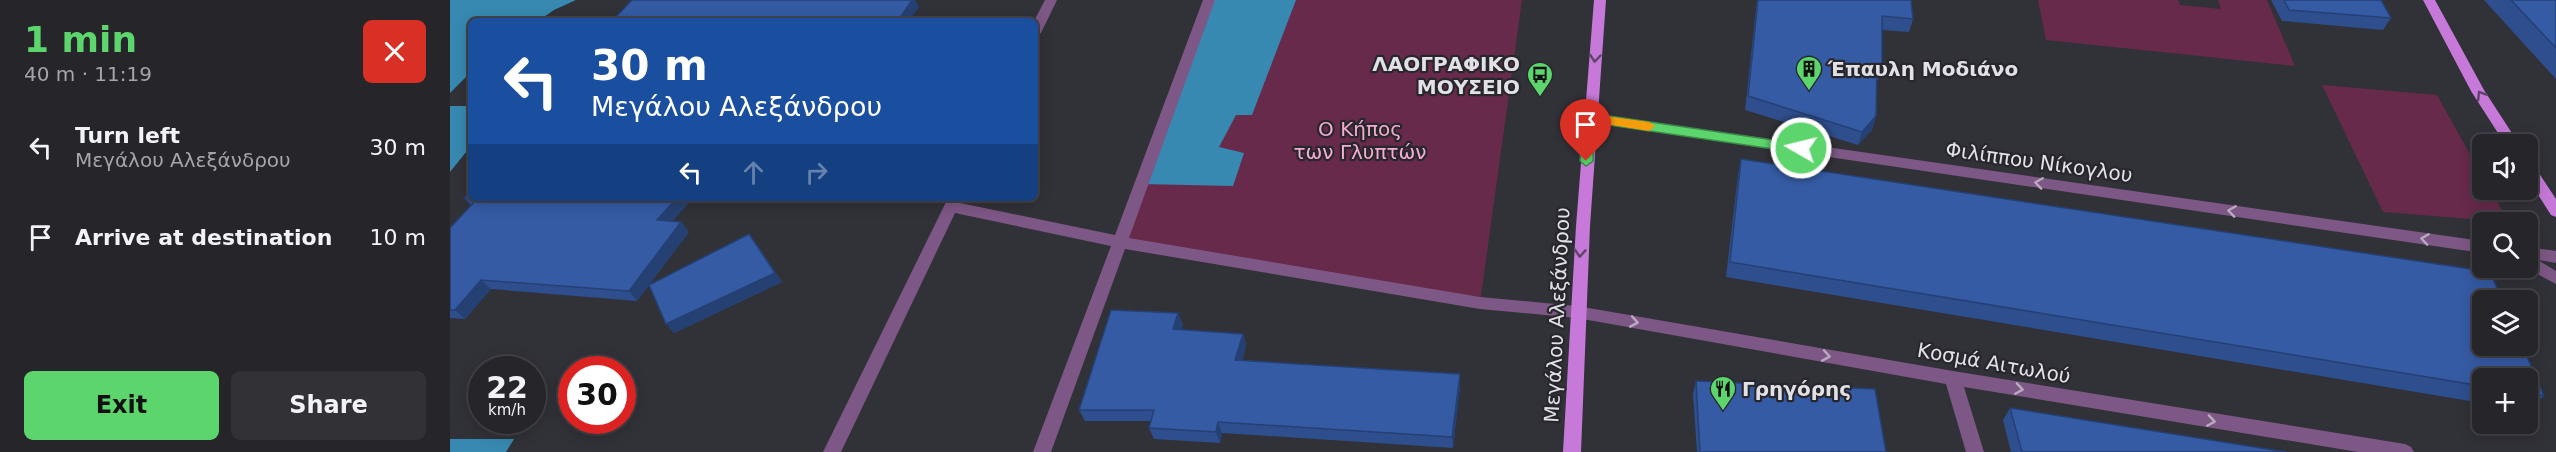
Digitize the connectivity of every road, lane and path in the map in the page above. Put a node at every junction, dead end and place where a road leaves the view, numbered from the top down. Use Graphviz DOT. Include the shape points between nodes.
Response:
graph roads {
  1 [pos="1051,0"];
  2 [pos="1209,0"];
  3 [pos="1600,0"];
  4 [pos="2429,0"];
  5 [pos="1038,27"];
  6 [pos="1589,118"];
  7 [pos="2506,134"];
  8 [pos="2538,182"];
  9 [pos="953,203"];
  10 [pos="2553,203"];
  11 [pos="1120,242"];
  12 [pos="2472,246"];
  13 [pos="2538,254"];
  14 [pos="2556,257"];
  15 [pos="2538,268"];
  16 [pos="2556,278"];
  17 [pos="1577,312"];
  18 [pos="1953,378"];
  19 [pos="2338,447"];
  20 [pos="832,452"];
  21 [pos="1042,452"];
  22 [pos="1572,452"];
  23 [pos="1975,452"];
  24 [pos="2405,452"];
  1 -- 5 [label="street"];
  2 -- 11 [label="street"];
  3 -- 6 [label="main road, Μεγάλου Αλεξάνδρου, one-way"];
  7 -- 4 [label="main road, one-way"];
  12 -- 6 [label="street, Φιλίππου Νίκογλου, one-way"];
  6 -- 17 [label="main road, Μεγάλου Αλεξάνδρου, one-way"];
  8 -- 10 [label="main road"];
  9 -- 11 [label="street, Κοσμά Αιτωλού"];
  9 -- 20 [label="street"];
  11 -- 17 [label="street, Κοσμά Αιτωλού" via="1480,303"];
  11 -- 21 [label="street"];
  13 -- 14 [label="street"];
  15 -- 16 [label="street"];
  17 -- 18 [label="street, Κοσμά Αιτωλού, one-way"];
  17 -- 22 [label="main road, Μεγάλου Αλεξάνδρου"];
  18 -- 19 [label="street, Κοσμά Αιτωλού, one-way"];
  18 -- 23 [label="street"];
  19 -- 24 [label="street, Κοσμά Αιτωλού"];
}
